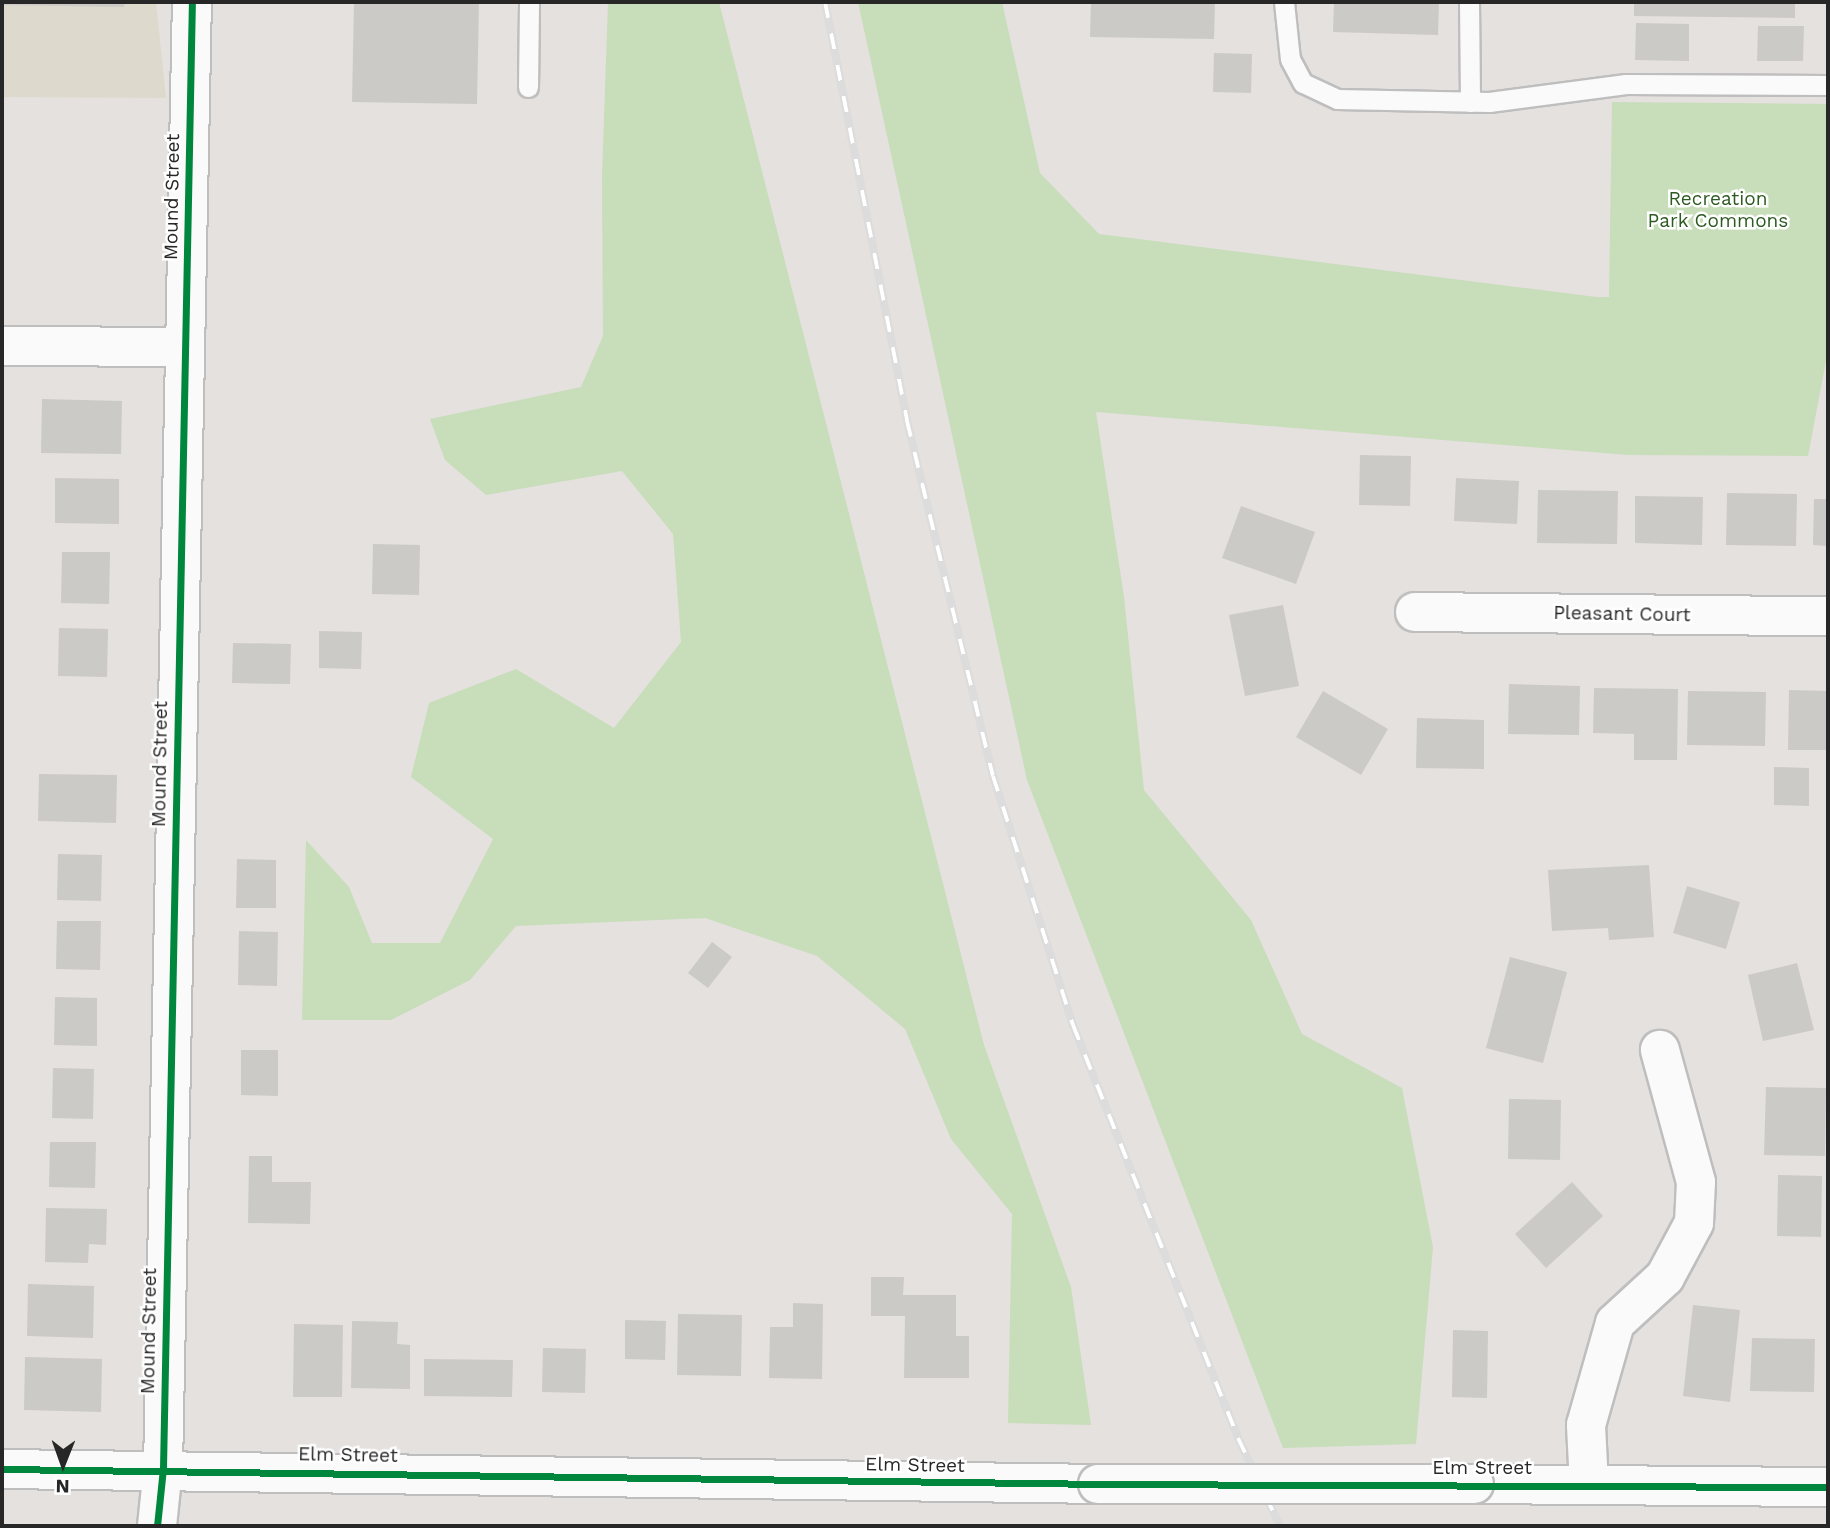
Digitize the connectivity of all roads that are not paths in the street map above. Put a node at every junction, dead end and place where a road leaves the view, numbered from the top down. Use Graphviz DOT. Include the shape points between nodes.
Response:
graph roads {
  1 [pos="192,2"];
  2 [pos="529,2"];
  3 [pos="1284,2"];
  4 [pos="1469,2"];
  5 [pos="1828,85"];
  6 [pos="528,87"];
  7 [pos="1470,102"];
  8 [pos="2,346"];
  9 [pos="185,347"];
  10 [pos="1415,612"];
  11 [pos="1828,616"];
  12 [pos="1660,1050"];
  13 [pos="163,1468"];
  14 [pos="2,1469"];
  15 [pos="1589,1485"];
  16 [pos="1828,1488"];
  17 [pos="157,1526"];
  1 -- 9 [label="street, Mound Street"];
  2 -- 6 [label="lane"];
  3 -- 7 [label="lane" via="1290,59 1303,83 1337,99"];
  4 -- 7 [label="lane"];
  5 -- 7 [label="lane" via="1626,84"];
  8 -- 9 [label="street"];
  9 -- 13 [label="street, Mound Street"];
  10 -- 11 [label="street, Pleasant Court"];
  12 -- 15 [label="street" via="1696,1182 1694,1223 1665,1277 1615,1323 1586,1424"];
  13 -- 14 [label="street, Elm Street"];
  13 -- 15 [label="street, Elm Street, bridge" via="1098,1484"];
  13 -- 17 [label="street, Mound Street"];
  15 -- 16 [label="street, Elm Street"];
}
